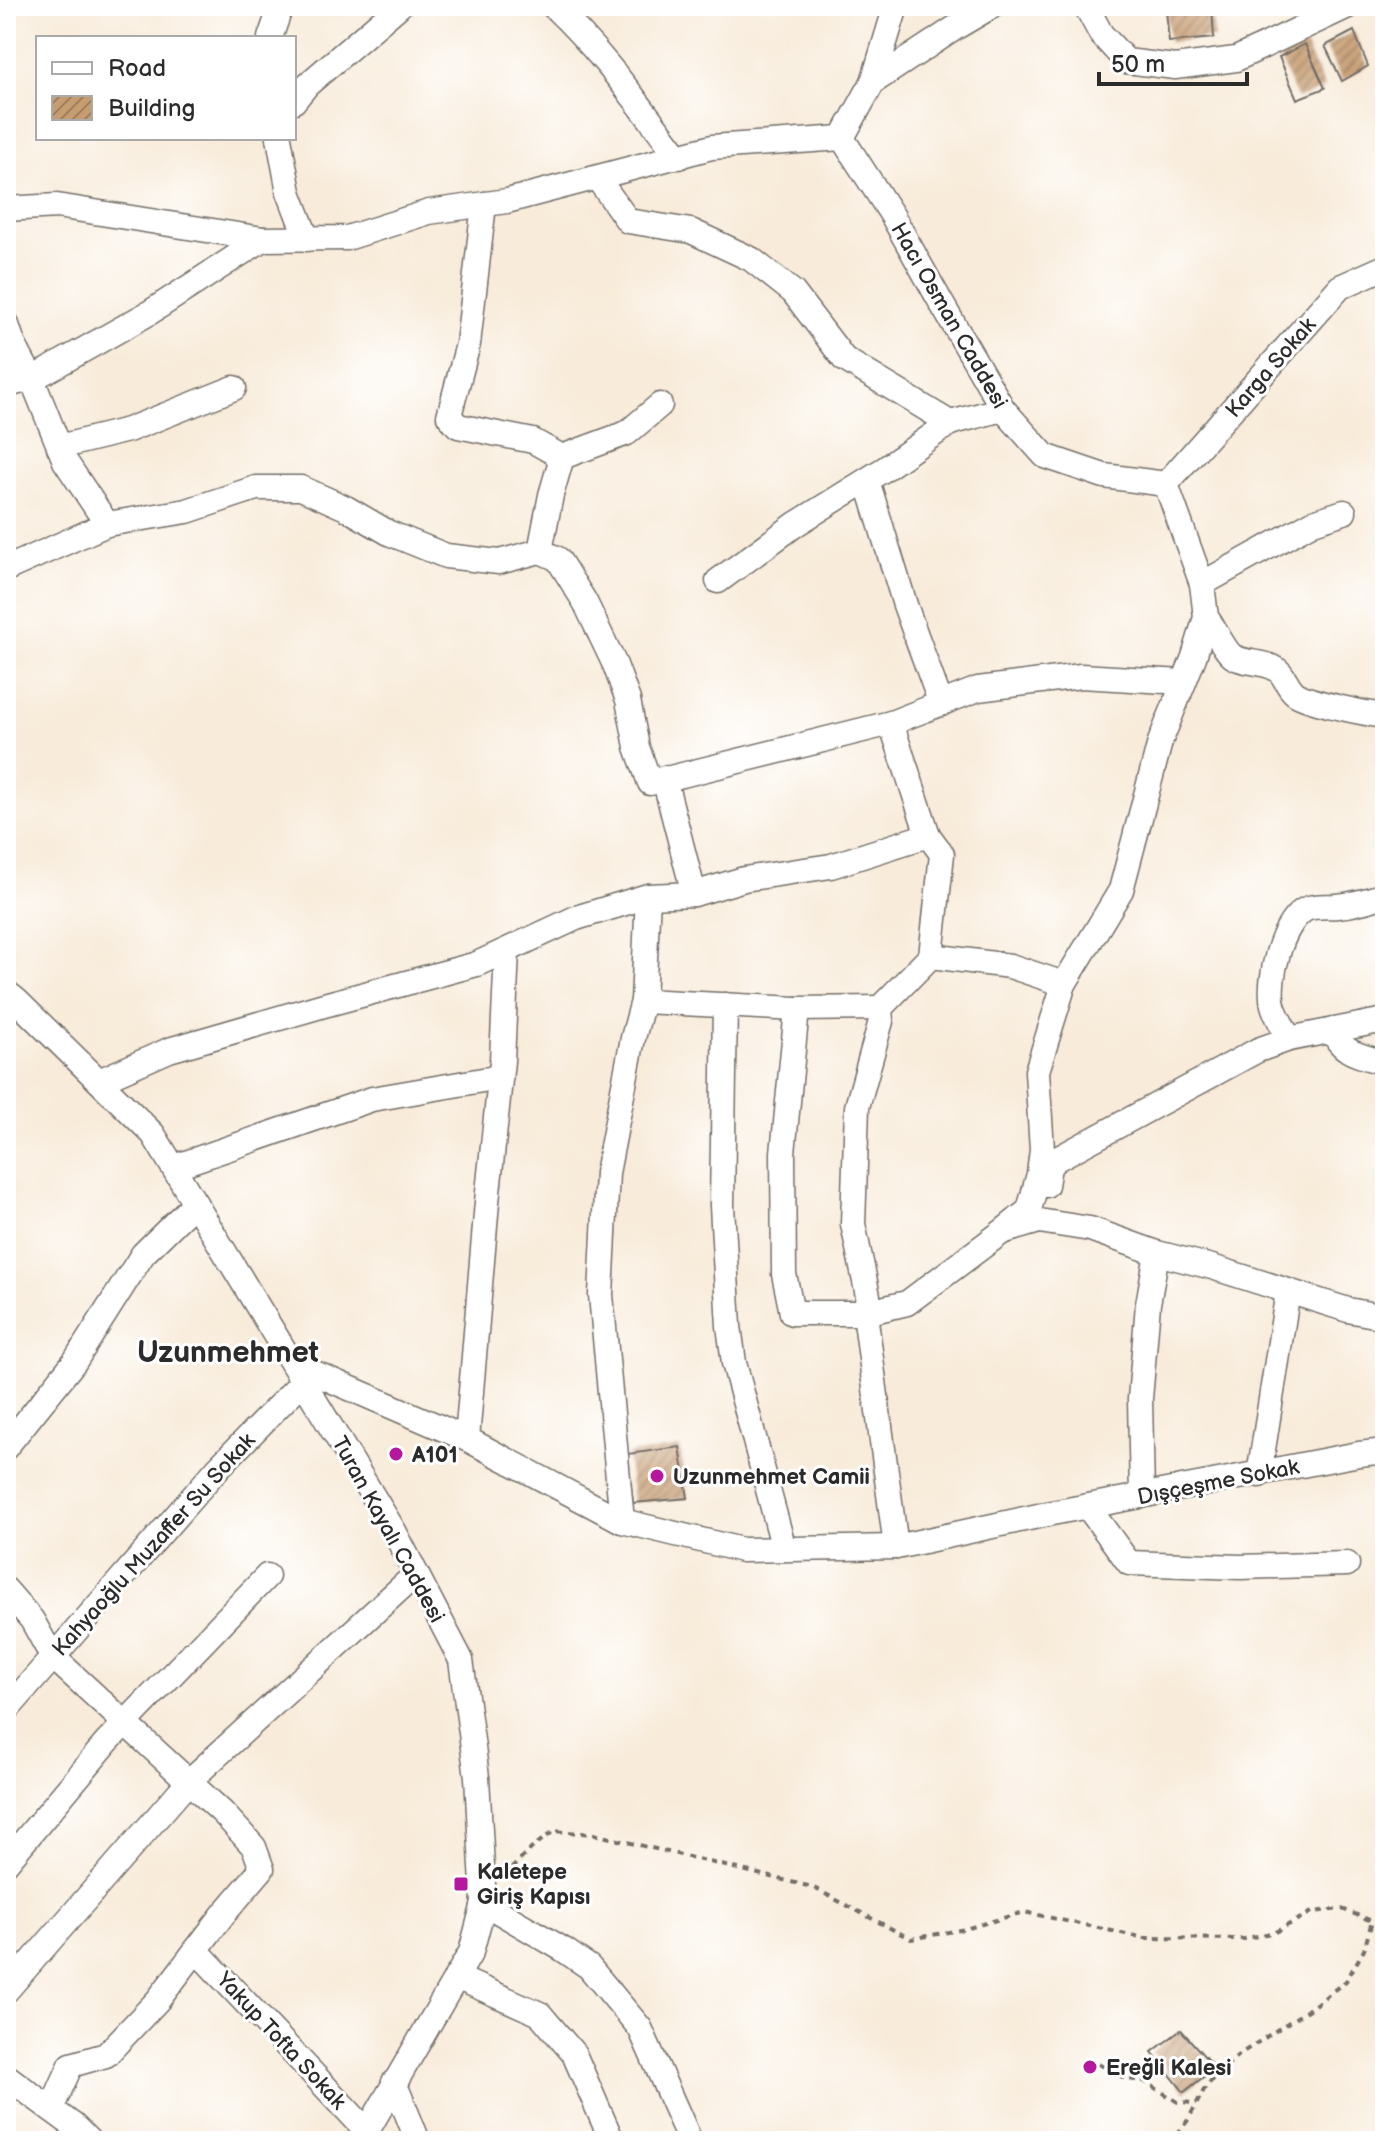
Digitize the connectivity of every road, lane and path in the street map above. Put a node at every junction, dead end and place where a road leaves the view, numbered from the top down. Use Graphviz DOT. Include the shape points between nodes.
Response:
graph roads {
  1 [pos="281,6"];
  2 [pos="399,6"];
  3 [pos="553,6"];
  4 [pos="896,6"];
  5 [pos="992,6"];
  6 [pos="1086,6"];
  7 [pos="1348,6"];
  8 [pos="271,36"];
  9 [pos="873,82"];
  10 [pos="296,99"];
  11 [pos="842,138"];
  12 [pos="279,140"];
  13 [pos="679,157"];
  14 [pos="598,179"];
  15 [pos="484,204"];
  16 [pos="6,209"];
  17 [pos="263,239"];
  18 [pos="307,239"];
  19 [pos="1385,267"];
  20 [pos="6,322"];
  21 [pos="32,379"];
  22 [pos="6,385"];
  23 [pos="234,388"];
  24 [pos="660,405"];
  25 [pos="1003,409"];
  26 [pos="950,423"];
  27 [pos="59,447"];
  28 [pos="562,457"];
  29 [pos="867,480"];
  30 [pos="1166,484"];
  31 [pos="1344,512"];
  32 [pos="107,524"];
  33 [pos="540,551"];
  34 [pos="6,569"];
  35 [pos="718,581"];
  36 [pos="1202,584"];
  37 [pos="1206,617"];
  38 [pos="1183,682"];
  39 [pos="941,704"];
  40 [pos="1385,716"];
  41 [pos="891,723"];
  42 [pos="664,779"];
  43 [pos="928,835"];
  44 [pos="694,894"];
  45 [pos="1385,895"];
  46 [pos="648,896"];
  47 [pos="507,951"];
  48 [pos="931,956"];
  49 [pos="1064,984"];
  50 [pos="6,992"];
  51 [pos="643,1001"];
  52 [pos="725,1005"];
  53 [pos="880,1008"];
  54 [pos="797,1009"];
  55 [pos="1385,1020"];
  56 [pos="1333,1030"];
  57 [pos="1289,1039"];
  58 [pos="1385,1063"];
  59 [pos="500,1077"];
  60 [pos="99,1081"];
  61 [pos="1049,1155"];
  62 [pos="174,1167"];
  63 [pos="195,1203"];
  64 [pos="1038,1213"];
  65 [pos="1157,1253"];
  66 [pos="1288,1291"];
  67 [pos="865,1313"];
  68 [pos="1385,1317"];
  69 [pos="299,1372"];
  70 [pos="467,1439"];
  71 [pos="6,1447"];
  72 [pos="1385,1451"];
  73 [pos="1259,1474"];
  74 [pos="1142,1496"];
  75 [pos="1087,1506"];
  76 [pos="622,1521"];
  77 [pos="896,1547"];
  78 [pos="784,1549"];
  79 [pos="1347,1564"];
  80 [pos="416,1574"];
  81 [pos="267,1576"];
  82 [pos="6,1590"];
  83 [pos="52,1656"];
  84 [pos="6,1711"];
  85 [pos="125,1723"];
  86 [pos="188,1782"];
  87 [pos="6,1863"];
  88 [pos="499,1882"];
  89 [pos="484,1903"];
  90 [pos="196,1950"];
  91 [pos="456,1977"];
  92 [pos="6,1991"];
  93 [pos="1098,2064"];
  94 [pos="6,2076"];
  95 [pos="394,2082"];
  96 [pos="1197,2103"];
  97 [pos="51,2109"];
  98 [pos="363,2136"];
  99 [pos="89,2141"];
  100 [pos="418,2141"];
  101 [pos="612,2141"];
  102 [pos="690,2141"];
  103 [pos="1172,2141"];
  1 -- 8 [label="street"];
  2 -- 10 [label="street"];
  3 -- 13 [label="street" via="604,60"];
  4 -- 9 [label="street"];
  5 -- 9 [label="street"];
  6 -- 7 [label="street" via="1101,34 1126,61 1175,67 1236,59"];
  9 -- 11 [label="street"];
  11 -- 13 [label="street" via="712,147"];
  11 -- 25 [label="street, Hacı Osman Caddesi"];
  12 -- 18 [label="street" via="289,192"];
  13 -- 14 [label="street"];
  14 -- 15 [label="street"];
  14 -- 26 [label="street" via="628,221 691,231 751,259 793,292 844,359"];
  15 -- 18 [label="street" via="429,212 347,238"];
  15 -- 28 [label="street" via="468,344 449,416 458,426 533,441"];
  16 -- 17 [label="street" via="57,206"];
  17 -- 18 [label="street"];
  17 -- 21 [label="street" via="149,313"];
  19 -- 30 [label="street, Karga Sokak" via="1340,287"];
  20 -- 21 [label="street"];
  21 -- 22 [label="street"];
  21 -- 27 [label="street"];
  23 -- 27 [label="street" via="128,430"];
  24 -- 28 [label="street" via="627,433"];
  25 -- 26 [label="street"];
  25 -- 30 [label="street, Hacı Osman Caddesi" via="1045,456 1104,476"];
  26 -- 29 [label="street"];
  27 -- 32 [label="street"];
  28 -- 33 [label="street"];
  29 -- 35 [label="street"];
  29 -- 39 [label="street"];
  30 -- 36 [label="street"];
  31 -- 36 [label="street" via="1313,522"];
  32 -- 33 [label="street" via="187,511 256,488 301,488 446,556 499,562"];
  32 -- 34 [label="street"];
  33 -- 42 [label="street" via="558,559 585,602 628,700 650,783"];
  36 -- 37 [label="street"];
  37 -- 38 [label="street"];
  37 -- 40 [label="street" via="1225,650 1280,671 1302,698"];
  38 -- 39 [label="street" via="1081,676 978,689"];
  38 -- 49 [label="street" via="1160,742 1121,890"];
  39 -- 41 [label="street"];
  41 -- 42 [label="street"];
  41 -- 43 [label="street"];
  42 -- 44 [label="street"];
  43 -- 44 [label="street" via="831,866 744,879"];
  43 -- 48 [label="street" via="942,854"];
  44 -- 46 [label="street"];
  45 -- 57 [label="street" via="1313,907 1292,922 1277,956 1272,988 1273,1004"];
  46 -- 47 [label="street" via="576,918"];
  46 -- 51 [label="street"];
  47 -- 59 [label="street"];
  47 -- 60 [label="street" via="477,964 169,1050"];
  48 -- 49 [label="street" via="1010,966"];
  48 -- 53 [label="street"];
  49 -- 61 [label="street" via="1037,1071"];
  50 -- 60 [label="street, Turan Kayalı Caddesi"];
  51 -- 52 [label="street"];
  51 -- 76 [label="street" via="607,1173 601,1295"];
  52 -- 54 [label="street"];
  52 -- 78 [label="street" via="722,1206 729,1326 734,1363"];
  53 -- 54 [label="street"];
  53 -- 67 [label="street" via="857,1107 853,1224 868,1296"];
  54 -- 67 [label="street" via="783,1153 784,1274 792,1313"];
  55 -- 56 [label="street"];
  56 -- 57 [label="street"];
  56 -- 58 [label="street" via="1347,1050"];
  57 -- 61 [label="street"];
  59 -- 62 [label="street" via="372,1099"];
  59 -- 70 [label="street"];
  60 -- 62 [label="street, Turan Kayalı Caddesi" via="153,1134"];
  61 -- 64 [label="street" via="1039,1174"];
  62 -- 63 [label="street, Turan Kayalı Caddesi"];
  63 -- 69 [label="street, Turan Kayalı Caddesi"];
  63 -- 71 [label="street" via="143,1254 75,1361"];
  64 -- 65 [label="street"];
  64 -- 67 [label="street" via="1002,1232 907,1303"];
  65 -- 66 [label="street"];
  65 -- 74 [label="street" via="1140,1399"];
  66 -- 68 [label="street"];
  66 -- 73 [label="street"];
  67 -- 77 [label="street"];
  69 -- 70 [label="street, Dışçeşme Sokak"];
  69 -- 80 [label="street, Turan Kayalı Caddesi"];
  69 -- 83 [label="street, Kahyaoğlu Muzaffer Su Sokak"];
  70 -- 76 [label="street, Dışçeşme Sokak"];
  72 -- 73 [label="street, Dışçeşme Sokak"];
  73 -- 74 [label="street, Dışçeşme Sokak"];
  74 -- 75 [label="street, Dışçeşme Sokak"];
  75 -- 77 [label="street, Dışçeşme Sokak"];
  75 -- 79 [label="street" via="1129,1563"];
  76 -- 78 [label="street, Dışçeşme Sokak" via="742,1550"];
  77 -- 78 [label="street, Dışçeşme Sokak"];
  80 -- 86 [label="street"];
  80 -- 89 [label="street, Turan Kayalı Caddesi" via="461,1660 477,1777"];
  81 -- 85 [label="street"];
  82 -- 83 [label="street" via="32,1620"];
  83 -- 84 [label="street, Kahyaoğlu Muzaffer Su Sokak"];
  83 -- 85 [label="street"];
  85 -- 86 [label="street"];
  85 -- 87 [label="street"];
  86 -- 90 [label="street, Yakup Tofta Sokak" via="254,1847 262,1869"];
  86 -- 92 [label="street"];
  88 -- 96 [label="path" via="554,1831 594,1834 812,1887 911,1939 1024,1912 1145,1938 1244,1939 1275,1932 1312,1912 1342,1909 1372,1921 1364,1950 1346,1981 1237,2056 1206,2086"];
  89 -- 91 [label="street, Turan Kayalı Caddesi" via="471,1952"];
  89 -- 102 [label="street" via="589,1967 640,2028"];
  90 -- 97 [label="street, Yakup Tofta Sokak" via="106,2055 71,2065"];
  90 -- 98 [label="street, Yakup Tofta Sokak"];
  91 -- 95 [label="street, Turan Kayalı Caddesi"];
  91 -- 101 [label="street" via="540,2014 574,2054"];
  93 -- 96 [label="path" via="1126,2079 1144,2081 1178,2102"];
  94 -- 97 [label="street"];
  95 -- 98 [label="street, Turan Kayalı Caddesi"];
  95 -- 100 [label="street"];
  96 -- 103 [label="path"];
  97 -- 99 [label="street"];
}
